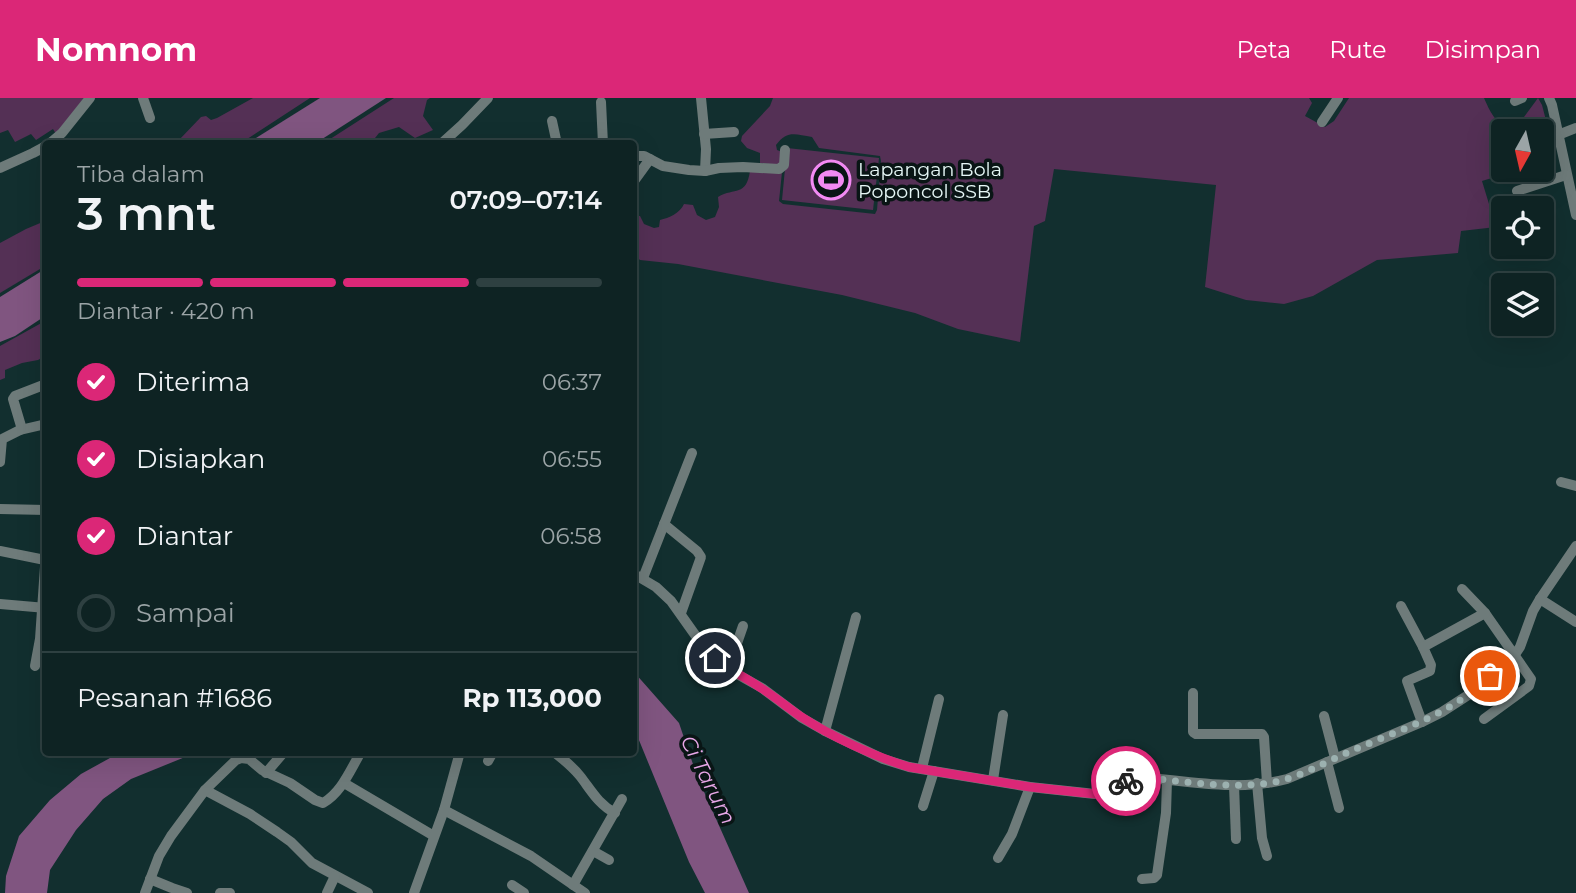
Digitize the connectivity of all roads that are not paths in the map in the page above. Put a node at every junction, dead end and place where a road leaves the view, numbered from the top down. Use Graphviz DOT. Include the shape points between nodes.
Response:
graph roads {
  1 [pos="90,98"];
  2 [pos="144,98"];
  3 [pos="488,98"];
  4 [pos="701,98"];
  5 [pos="1338,98"];
  6 [pos="1549,98"];
  7 [pos="601,102"];
  8 [pos="150,117"];
  9 [pos="552,121"];
  10 [pos="1322,121"];
  11 [pos="1576,128"];
  12 [pos="734,132"];
  13 [pos="704,135"];
  14 [pos="1558,135"];
  15 [pos="53,140"];
  16 [pos="446,140"];
  17 [pos="556,140"];
  18 [pos="603,140"];
  19 [pos="42,148"];
  20 [pos="785,150"];
  21 [pos="637,156"];
  22 [pos="650,159"];
  23 [pos="0,168"];
  24 [pos="705,171"];
  25 [pos="1566,176"];
  26 [pos="637,177"];
  27 [pos="1517,191"];
  28 [pos="1576,215"];
  29 [pos="42,386"];
  30 [pos="42,425"];
  31 [pos="20,430"];
  32 [pos="1,439"];
  33 [pos="692,453"];
  34 [pos="0,462"];
  35 [pos="1560,482"];
  36 [pos="1576,486"];
  37 [pos="0,509"];
  38 [pos="42,510"];
  39 [pos="664,524"];
  40 [pos="1576,546"];
  41 [pos="0,551"];
  42 [pos="42,559"];
  43 [pos="638,576"];
  44 [pos="1462,589"];
  45 [pos="1540,599"];
  46 [pos="0,604"];
  47 [pos="1401,606"];
  48 [pos="42,608"];
  49 [pos="681,613"];
  50 [pos="1485,613"];
  51 [pos="856,617"];
  52 [pos="42,618"];
  53 [pos="1576,622"];
  54 [pos="743,626"];
  55 [pos="1423,647"];
  56 [pos="1514,656"];
  57 [pos="35,666"];
  58 [pos="728,669"];
  59 [pos="1193,693"];
  60 [pos="939,699"];
  61 [pos="1003,715"];
  62 [pos="1324,716"];
  63 [pos="1484,719"];
  64 [pos="1422,722"];
  65 [pos="825,731"];
  66 [pos="281,756"];
  67 [pos="359,756"];
  68 [pos="459,756"];
  69 [pos="558,756"];
  70 [pos="1331,760"];
  71 [pos="922,768"];
  72 [pos="934,771"];
  73 [pos="266,773"];
  74 [pos="1167,779"];
  75 [pos="993,780"];
  76 [pos="344,783"];
  77 [pos="1262,783"];
  78 [pos="1234,785"];
  79 [pos="1030,787"];
  80 [pos="205,790"];
  81 [pos="622,799"];
  82 [pos="923,806"];
  83 [pos="1339,808"];
  84 [pos="444,810"];
  85 [pos="615,813"];
  86 [pos="434,836"];
  87 [pos="1236,839"];
  88 [pos="593,851"];
  89 [pos="1267,856"];
  90 [pos="998,858"];
  91 [pos="609,860"];
  92 [pos="335,876"];
  93 [pos="150,878"];
  94 [pos="1142,879"];
  95 [pos="573,885"];
  96 [pos="512,886"];
  97 [pos="145,893"];
  98 [pos="187,893"];
  99 [pos="220,893"];
  100 [pos="230,893"];
  101 [pos="327,893"];
  102 [pos="368,893"];
  103 [pos="414,893"];
  104 [pos="524,893"];
  105 [pos="585,893"];
  1 -- 15 [label="street"];
  2 -- 8 [label="street"];
  3 -- 16 [label="street"];
  4 -- 13 [label="street"];
  5 -- 10 [label="street"];
  6 -- 14 [label="street"];
  7 -- 18 [label="street"];
  9 -- 17 [label="street"];
  11 -- 14 [label="street"];
  12 -- 13 [label="street"];
  13 -- 24 [label="street"];
  14 -- 25 [label="street"];
  19 -- 23 [label="street"];
  20 -- 24 [label="street" via="779,169"];
  21 -- 22 [label="street"];
  22 -- 24 [label="street" via="663,166"];
  22 -- 26 [label="street"];
  25 -- 27 [label="street"];
  25 -- 28 [label="street"];
  29 -- 31 [label="street" via="13,399"];
  30 -- 31 [label="street"];
  31 -- 32 [label="street"];
  32 -- 34 [label="street"];
  33 -- 39 [label="street"];
  35 -- 36 [label="street"];
  37 -- 38 [label="street"];
  39 -- 43 [label="street"];
  39 -- 49 [label="street" via="701,556"];
  40 -- 45 [label="street"];
  41 -- 42 [label="street"];
  43 -- 49 [label="street"];
  44 -- 50 [label="street"];
  45 -- 53 [label="street"];
  45 -- 56 [label="street"];
  46 -- 48 [label="street"];
  47 -- 55 [label="street"];
  49 -- 58 [label="street" via="698,639"];
  50 -- 55 [label="street"];
  50 -- 56 [label="street"];
  51 -- 65 [label="street"];
  52 -- 57 [label="street"];
  54 -- 58 [label="street"];
  55 -- 64 [label="street" via="1432,668 1407,683"];
  56 -- 63 [label="street" via="1531,682"];
  56 -- 64 [label="street" via="1476,690"];
  58 -- 65 [label="street"];
  59 -- 77 [label="street" via="1196,734 1262,734"];
  60 -- 71 [label="street"];
  61 -- 75 [label="street"];
  62 -- 70 [label="street"];
  64 -- 70 [label="street"];
  65 -- 71 [label="street" via="883,759"];
  66 -- 73 [label="street"];
  67 -- 76 [label="street"];
  68 -- 84 [label="street"];
  69 -- 85 [label="street" via="598,801"];
  70 -- 77 [label="street" via="1287,779"];
  70 -- 83 [label="street"];
  71 -- 72 [label="street"];
  72 -- 75 [label="street"];
  72 -- 82 [label="street"];
  73 -- 76 [label="street" via="323,803"];
  73 -- 80 [label="street" via="242,758"];
  74 -- 78 [label="street"];
  74 -- 79 [label="street" via="1140,777 1101,794"];
  74 -- 94 [label="street" via="1157,875"];
  75 -- 79 [label="street"];
  76 -- 86 [label="street"];
  77 -- 78 [label="street"];
  77 -- 89 [label="street" via="1262,838"];
  78 -- 87 [label="street"];
  79 -- 90 [label="street"];
  80 -- 92 [label="street" via="250,814"];
  80 -- 93 [label="street" via="171,836"];
  81 -- 85 [label="street"];
  84 -- 86 [label="street"];
  84 -- 95 [label="street" via="531,856"];
  85 -- 88 [label="street"];
  86 -- 103 [label="street"];
  88 -- 91 [label="street"];
  88 -- 95 [label="street"];
  92 -- 101 [label="street"];
  92 -- 102 [label="street"];
  93 -- 97 [label="street"];
  93 -- 98 [label="street"];
  95 -- 105 [label="street"];
  96 -- 104 [label="street"];
  99 -- 100 [label="street"];
}
